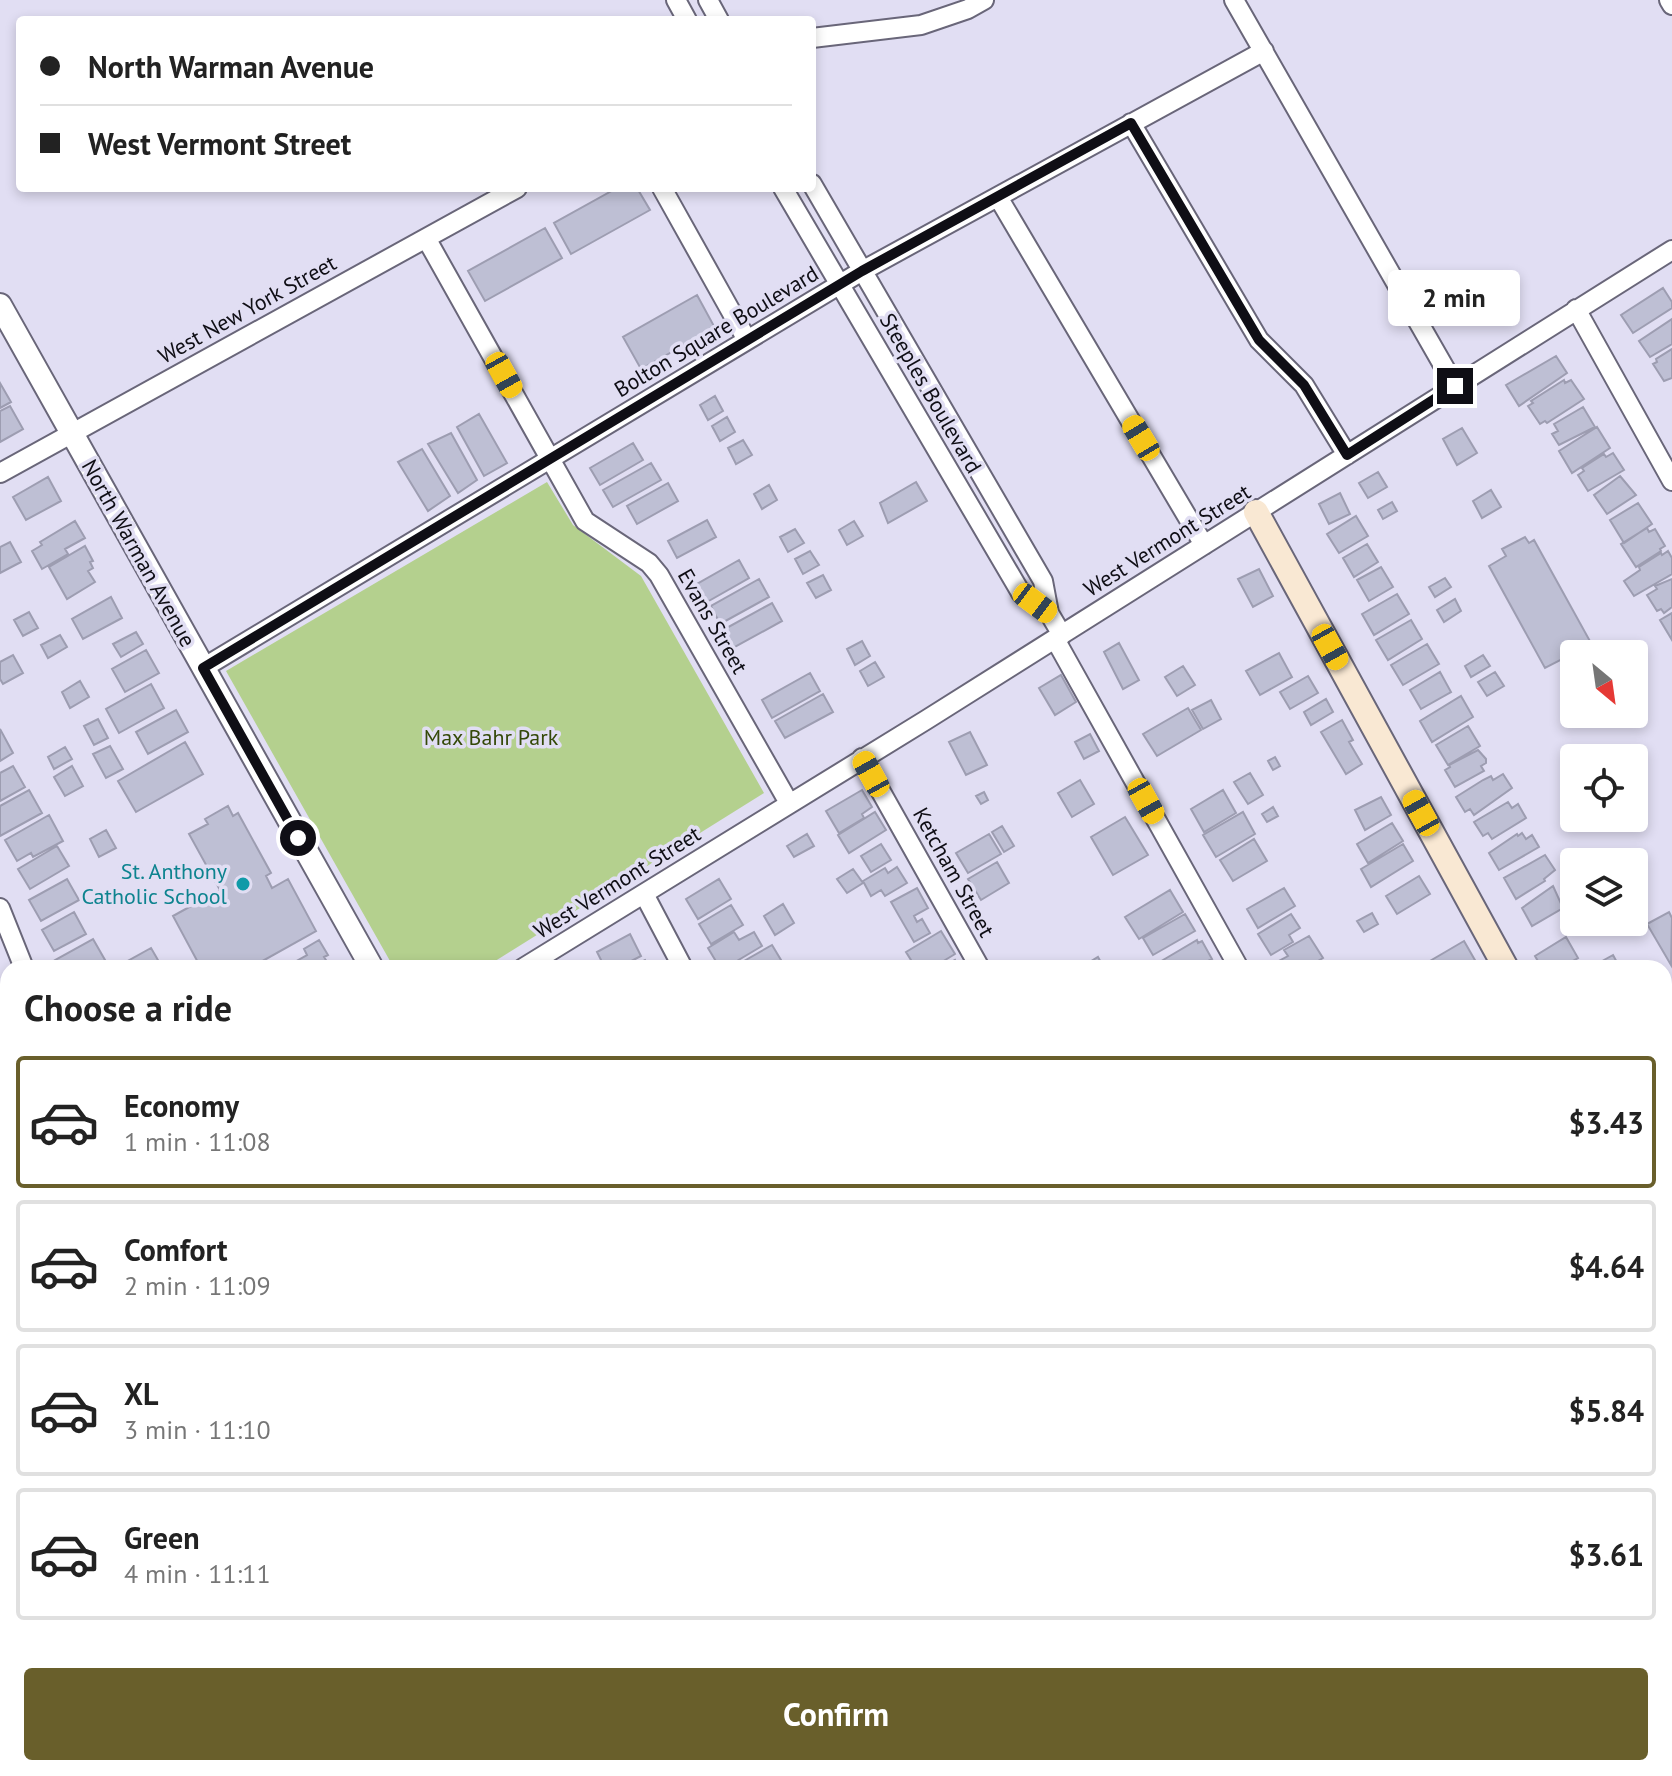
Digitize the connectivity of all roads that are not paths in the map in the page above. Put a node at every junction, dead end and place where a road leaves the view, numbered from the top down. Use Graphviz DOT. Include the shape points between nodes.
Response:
graph roads {
  1 [pos="984,0"];
  2 [pos="1234,0"];
  3 [pos="816,37"];
  4 [pos="1264,51"];
  5 [pos="1131,123"];
  6 [pos="816,191"];
  7 [pos="510,192"];
  8 [pos="664,192"];
  9 [pos="785,192"];
  10 [pos="998,197"];
  11 [pos="426,238"];
  12 [pos="1672,250"];
  13 [pos="862,271"];
  14 [pos="840,285"];
  15 [pos="0,305"];
  16 [pos="1576,309"];
  17 [pos="747,340"];
  18 [pos="1455,386"];
  19 [pos="71,432"];
  20 [pos="1347,455"];
  21 [pos="551,458"];
  22 [pos="0,473"];
  23 [pos="1672,481"];
  24 [pos="1256,512"];
  25 [pos="1204,545"];
  26 [pos="1049,613"];
  27 [pos="1058,637"];
  28 [pos="203,668"];
  29 [pos="862,758"];
  30 [pos="789,803"];
  31 [pos="644,894"];
  32 [pos="0,908"];
  33 [pos="21,960"];
  34 [pos="367,960"];
  35 [pos="536,960"];
  36 [pos="679,960"];
  37 [pos="976,960"];
  38 [pos="1235,960"];
  39 [pos="1502,960"];
  1 -- 3 [label="street" via="921,25"];
  2 -- 4 [label="street"];
  4 -- 5 [label="street, Bolton Square Boulevard"];
  4 -- 18 [label="street"];
  5 -- 10 [label="street, Bolton Square Boulevard"];
  5 -- 20 [label="street" via="1259,340 1304,385"];
  6 -- 13 [label="street, Steeples Boulevard"];
  7 -- 11 [label="street, West New York Street"];
  8 -- 17 [label="street"];
  9 -- 14 [label="street, Steeples Boulevard"];
  10 -- 13 [label="street, Bolton Square Boulevard"];
  10 -- 25 [label="street"];
  11 -- 19 [label="street, West New York Street"];
  11 -- 21 [label="street, Evans Street"];
  12 -- 16 [label="street, West Vermont Street"];
  13 -- 14 [label="street, Bolton Square Boulevard"];
  13 -- 26 [label="street, Steeples Boulevard" via="1043,581"];
  14 -- 17 [label="street, Bolton Square Boulevard"];
  14 -- 26 [label="street, Steeples Boulevard" via="1021,593"];
  15 -- 19 [label="street, North Warman Avenue"];
  16 -- 18 [label="street, West Vermont Street"];
  16 -- 23 [label="street"];
  17 -- 21 [label="street, Bolton Square Boulevard"];
  18 -- 20 [label="street, West Vermont Street"];
  19 -- 22 [label="street, West New York Street"];
  19 -- 28 [label="street, North Warman Avenue"];
  20 -- 24 [label="street, West Vermont Street"];
  21 -- 28 [label="street, Bolton Square Boulevard"];
  21 -- 30 [label="street, Evans Street" via="585,521 659,575"];
  24 -- 25 [label="street, West Vermont Street"];
  24 -- 39 [label="main road"];
  25 -- 27 [label="street, West Vermont Street"];
  26 -- 27 [label="street, Steeples Boulevard"];
  27 -- 29 [label="street, West Vermont Street"];
  27 -- 38 [label="street, Steeples Boulevard"];
  28 -- 34 [label="street, North Warman Avenue"];
  29 -- 30 [label="street, West Vermont Street"];
  29 -- 37 [label="street, Ketcham Street"];
  30 -- 31 [label="street, West Vermont Street"];
  31 -- 35 [label="street, West Vermont Street"];
  31 -- 36 [label="street"];
  32 -- 33 [label="street"];
}
